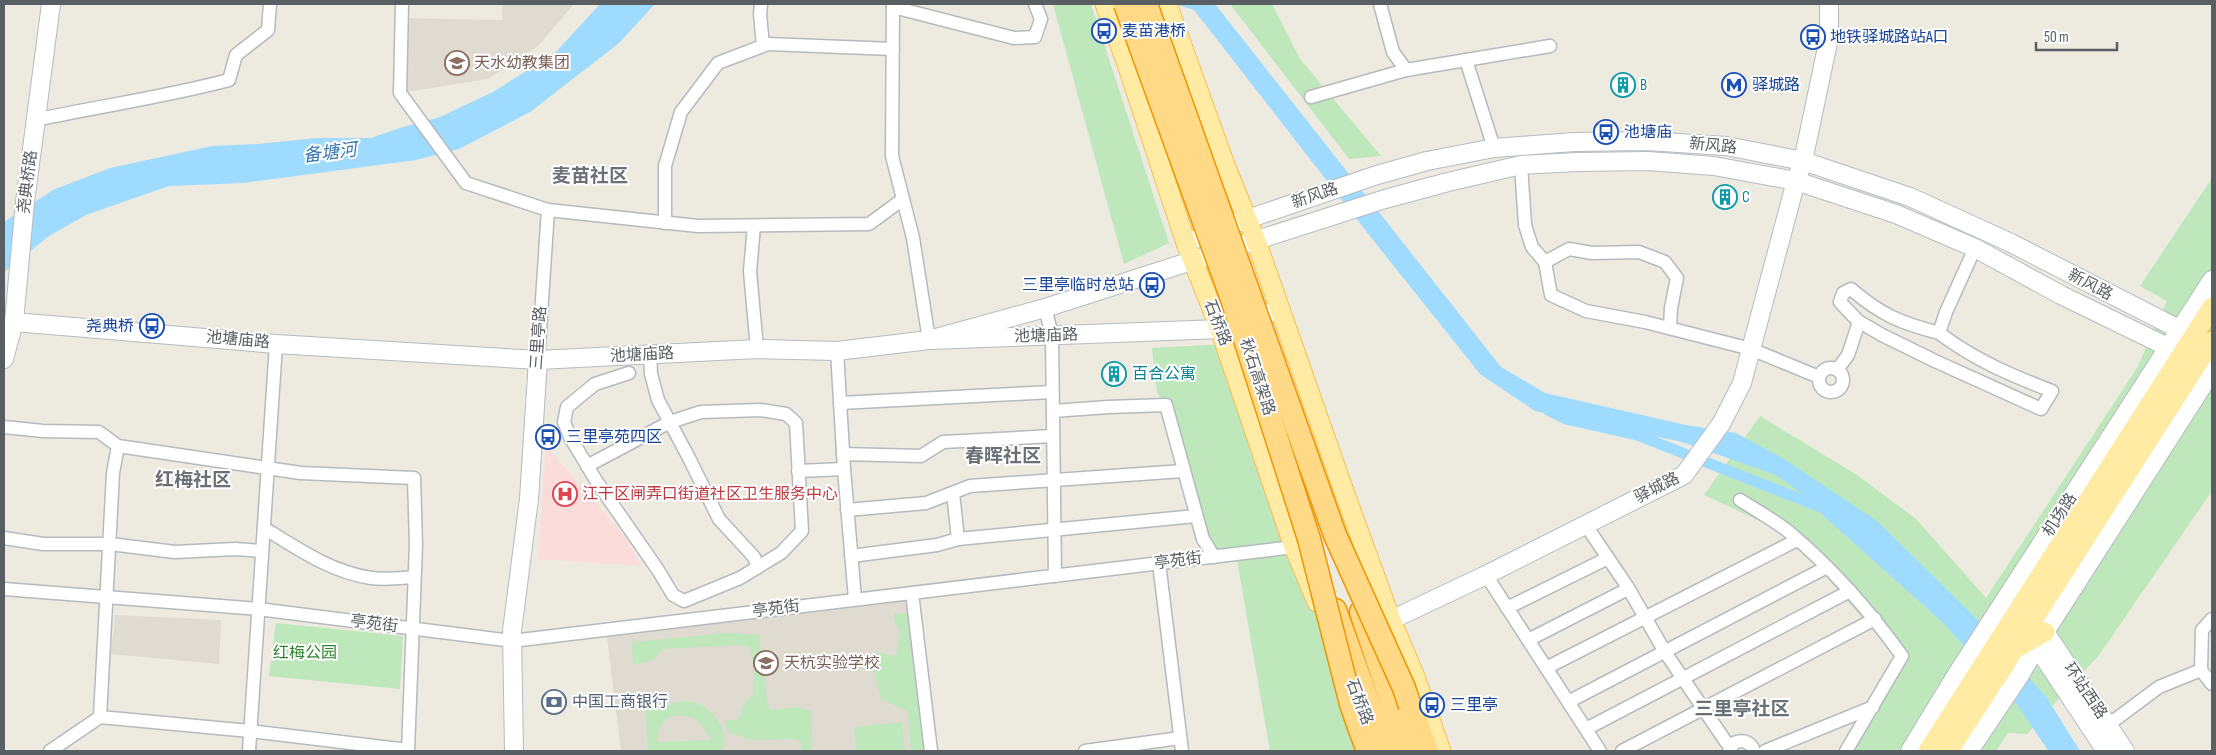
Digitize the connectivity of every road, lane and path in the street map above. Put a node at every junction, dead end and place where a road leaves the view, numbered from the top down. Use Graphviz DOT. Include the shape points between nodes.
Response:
graph roads {
  1 [pos="51,4"];
  2 [pos="270,4"];
  3 [pos="402,4"];
  4 [pos="761,4"];
  5 [pos="1035,4"];
  6 [pos="1105,4"];
  7 [pos="1125,4"];
  8 [pos="1380,4"];
  9 [pos="1829,4"];
  10 [pos="892,6"];
  11 [pos="1161,8"];
  12 [pos="763,45"];
  13 [pos="1550,46"];
  14 [pos="893,49"];
  15 [pos="1466,60"];
  16 [pos="1406,70"];
  17 [pos="1311,97"];
  18 [pos="35,120"];
  19 [pos="1494,148"];
  20 [pos="1804,161"];
  21 [pos="1521,165"];
  22 [pos="1796,181"];
  23 [pos="903,199"];
  24 [pos="548,210"];
  25 [pos="1241,221"];
  26 [pos="665,223"];
  27 [pos="754,226"];
  28 [pos="1251,243"];
  29 [pos="1975,248"];
  30 [pos="1189,252"];
  31 [pos="1546,262"];
  32 [pos="2212,280"];
  33 [pos="2212,307"];
  34 [pos="1045,308"];
  35 [pos="1269,313"];
  36 [pos="14,322"];
  37 [pos="1860,322"];
  38 [pos="1670,328"];
  39 [pos="1220,329"];
  40 [pos="1939,333"];
  41 [pos="2187,333"];
  42 [pos="1052,335"];
  43 [pos="929,340"];
  44 [pos="276,344"];
  45 [pos="2211,345"];
  46 [pos="757,349"];
  47 [pos="1751,349"];
  48 [pos="837,351"];
  49 [pos="650,354"];
  50 [pos="4,359"];
  51 [pos="538,360"];
  52 [pos="2197,363"];
  53 [pos="1838,370"];
  54 [pos="629,373"];
  55 [pos="1819,377"];
  56 [pos="1052,392"];
  57 [pos="840,403"];
  58 [pos="1053,411"];
  59 [pos="670,422"];
  60 [pos="4,427"];
  61 [pos="1053,436"];
  62 [pos="118,446"];
  63 [pos="843,454"];
  64 [pos="587,466"];
  65 [pos="268,467"];
  66 [pos="844,469"];
  67 [pos="798,471"];
  68 [pos="1183,472"];
  69 [pos="1054,480"];
  70 [pos="953,493"];
  71 [pos="1740,500"];
  72 [pos="847,510"];
  73 [pos="1196,516"];
  74 [pos="1586,524"];
  75 [pos="264,528"];
  76 [pos="1054,531"];
  77 [pos="1334,535"];
  78 [pos="4,538"];
  79 [pos="958,539"];
  80 [pos="1797,540"];
  81 [pos="1301,543"];
  82 [pos="110,544"];
  83 [pos="262,552"];
  84 [pos="851,556"];
  85 [pos="1214,556"];
  86 [pos="1608,558"];
  87 [pos="1159,563"];
  88 [pos="758,567"];
  89 [pos="1827,567"];
  90 [pos="1486,575"];
  91 [pos="1055,576"];
  92 [pos="414,577"];
  93 [pos="1628,589"];
  94 [pos="4,590"];
  95 [pos="1850,591"];
  96 [pos="912,592"];
  97 [pos="107,598"];
  98 [pos="855,599"];
  99 [pos="1507,608"];
  100 [pos="258,609"];
  101 [pos="1645,618"];
  102 [pos="1875,619"];
  103 [pos="2212,619"];
  104 [pos="1391,620"];
  105 [pos="412,628"];
  106 [pos="1374,635"];
  107 [pos="1528,640"];
  108 [pos="2041,640"];
  109 [pos="512,641"];
  110 [pos="1665,652"];
  111 [pos="2011,655"];
  112 [pos="1546,668"];
  113 [pos="2200,670"];
  114 [pos="1683,679"];
  115 [pos="2212,684"];
  116 [pos="1978,689"];
  117 [pos="1568,702"];
  118 [pos="1873,708"];
  119 [pos="1704,709"];
  120 [pos="100,717"];
  121 [pos="2108,725"];
  122 [pos="1586,729"];
  123 [pos="250,731"];
  124 [pos="1181,745"];
  125 [pos="1730,749"];
  126 [pos="50,751"];
  127 [pos="249,751"];
  128 [pos="408,751"];
  129 [pos="514,751"];
  130 [pos="931,751"];
  131 [pos="1085,751"];
  132 [pos="1368,751"];
  133 [pos="1377,751"];
  134 [pos="1386,751"];
  135 [pos="1408,751"];
  136 [pos="1418,751"];
  137 [pos="1427,751"];
  138 [pos="1441,751"];
  139 [pos="1600,751"];
  140 [pos="1622,751"];
  141 [pos="1754,751"];
  142 [pos="1765,751"];
  143 [pos="1846,751"];
  144 [pos="1910,751"];
  145 [pos="1928,751"];
  146 [pos="1949,751"];
  147 [pos="1969,751"];
  148 [pos="2106,751"];
  149 [pos="2125,751"];
  1 -- 18 [label="street, 尧典桥路"];
  2 -- 18 [label="street" via="268,30 236,54 228,80"];
  3 -- 24 [label="street" via="400,93 466,183"];
  4 -- 12 [label="street"];
  5 -- 10 [label="street" via="1041,19 1035,37 1014,38"];
  6 -- 30 [label="main road, 石桥路"];
  7 -- 81 [label="highway, 秋石高架路, bridge" via="1232,299"];
  8 -- 16 [label="street" via="1393,52"];
  9 -- 20 [label="street, 驿城路" via="1829,38"];
  10 -- 14 [label="street"];
  11 -- 25 [label="main road"];
  11 -- 77 [label="highway, 秋石高架路, bridge"];
  12 -- 14 [label="street"];
  12 -- 26 [label="street" via="718,63 681,112 665,166"];
  13 -- 15 [label="street"];
  14 -- 23 [label="street" via="892,156"];
  15 -- 16 [label="street"];
  15 -- 19 [label="street"];
  16 -- 17 [label="street"];
  18 -- 36 [label="street, 尧典桥路"];
  19 -- 20 [label="street, 新风路" via="1647,141 1726,146"];
  19 -- 25 [label="street, 新风路" via="1427,161"];
  20 -- 22 [label="street, 驿城路"];
  20 -- 41 [label="street, 新风路" via="1910,197 2011,243"];
  21 -- 22 [label="street, 新风路" via="1648,161 1714,166"];
  21 -- 28 [label="street, 新风路" via="1378,201"];
  21 -- 31 [label="street" via="1525,225 1532,247"];
  22 -- 29 [label="street, 新风路" via="1896,214"];
  22 -- 47 [label="street, 驿城路"];
  23 -- 27 [label="street" via="869,224"];
  23 -- 43 [label="street" via="913,238"];
  24 -- 26 [label="street"];
  24 -- 51 [label="street, 三里亭路"];
  25 -- 28 [label="main road"];
  25 -- 30 [label="street, 新风路"];
  26 -- 27 [label="street"];
  27 -- 46 [label="street" via="750,270"];
  28 -- 30 [label="street, 新风路"];
  28 -- 35 [label="main road"];
  28 -- 104 [label="main road"];
  29 -- 40 [label="street"];
  29 -- 52 [label="street, 新风路"];
  30 -- 34 [label="street"];
  30 -- 39 [label="main road, 石桥路"];
  31 -- 38 [label="street" via="1551,295 1586,311"];
  31 -- 38 [label="street" via="1569,248 1613,254 1639,252 1665,262 1677,278"];
  32 -- 41 [label="street, 机场路"];
  33 -- 41 [label="main road, 机场路"];
  34 -- 42 [label="street"];
  34 -- 43 [label="street"];
  35 -- 39 [label="street, 池塘庙路"];
  35 -- 106 [label="main road"];
  36 -- 44 [label="street, 池塘庙路"];
  36 -- 50 [label="street, 尧典桥路"];
  37 -- 40 [label="street" via="1840,302 1843,293 1851,289 1869,305 1903,324"];
  37 -- 40 [label="street" via="1935,361 2041,408 2052,392 1964,352"];
  37 -- 53 [label="street" via="1848,355"];
  38 -- 47 [label="street"];
  39 -- 42 [label="street, 池塘庙路"];
  39 -- 81 [label="main road, 石桥路"];
  41 -- 45 [label="street, 新风路"];
  41 -- 52 [label="main road, 机场路"];
  42 -- 43 [label="street, 池塘庙路"];
  42 -- 56 [label="street"];
  43 -- 48 [label="street, 池塘庙路"];
  44 -- 51 [label="street, 池塘庙路"];
  44 -- 65 [label="street"];
  45 -- 52 [label="main road, 机场路"];
  46 -- 48 [label="street, 池塘庙路"];
  46 -- 49 [label="street, 池塘庙路"];
  47 -- 55 [label="street"];
  47 -- 74 [label="street, 驿城路" via="1742,383 1721,424 1684,475"];
  48 -- 57 [label="street"];
  49 -- 51 [label="street, 池塘庙路"];
  49 -- 59 [label="street" via="658,400"];
  51 -- 109 [label="street, 三里亭路" via="529,499"];
  52 -- 108 [label="street, 机场路"];
  52 -- 111 [label="main road, 机场路"];
  52 -- 116 [label="main road, 机场路" via="2162,388 1988,641"];
  53 -- 55 [label="street" via="1826,369"];
  53 -- 55 [label="street" via="1842,384 1833,391 1822,388"];
  54 -- 64 [label="street" via="594,384 567,407 564,422"];
  56 -- 57 [label="street"];
  56 -- 58 [label="street"];
  57 -- 63 [label="street"];
  58 -- 61 [label="street"];
  58 -- 68 [label="street" via="1166,406"];
  59 -- 64 [label="street"];
  59 -- 67 [label="street" via="701,412 761,410 786,414 796,423"];
  59 -- 88 [label="street" via="719,519 754,556"];
  60 -- 62 [label="street" via="99,432"];
  61 -- 63 [label="street" via="943,442 922,456"];
  61 -- 69 [label="street"];
  62 -- 65 [label="street"];
  62 -- 82 [label="street" via="113,473"];
  63 -- 66 [label="street"];
  64 -- 88 [label="street" via="673,595 684,601"];
  65 -- 75 [label="street"];
  65 -- 92 [label="street" via="301,473 414,478"];
  66 -- 67 [label="street"];
  66 -- 72 [label="street"];
  67 -- 88 [label="street" via="802,531 781,554"];
  68 -- 69 [label="street"];
  68 -- 73 [label="street"];
  69 -- 70 [label="street" via="970,486"];
  69 -- 76 [label="street"];
  70 -- 72 [label="street" via="926,503"];
  70 -- 79 [label="street"];
  71 -- 80 [label="street"];
  72 -- 84 [label="street"];
  73 -- 76 [label="street"];
  73 -- 85 [label="street" via="1203,539"];
  74 -- 86 [label="street"];
  74 -- 90 [label="street, 驿城路"];
  75 -- 83 [label="street"];
  75 -- 92 [label="street" via="339,571 373,579"];
  76 -- 79 [label="street"];
  76 -- 91 [label="street"];
  77 -- 135 [label="highway, 秋石高架路, bridge"];
  77 -- 137 [label="highway, bridge" via="1404,688"];
  78 -- 82 [label="street" via="43,544"];
  79 -- 84 [label="street" via="937,545"];
  80 -- 89 [label="street"];
  80 -- 101 [label="street"];
  81 -- 85 [label="street, 亭苑街"];
  81 -- 132 [label="highway, bridge"];
  81 -- 133 [label="main road, 石桥路"];
  81 -- 134 [label="highway, 秋石高架路, bridge"];
  82 -- 83 [label="street" via="175,552"];
  82 -- 97 [label="street"];
  83 -- 100 [label="street"];
  84 -- 98 [label="street"];
  85 -- 87 [label="street, 亭苑街"];
  86 -- 93 [label="street"];
  86 -- 99 [label="street"];
  87 -- 91 [label="street, 亭苑街"];
  87 -- 124 [label="street"];
  89 -- 95 [label="street"];
  89 -- 110 [label="street"];
  90 -- 99 [label="street"];
  90 -- 104 [label="street, 驿城路"];
  91 -- 96 [label="street, 亭苑街"];
  92 -- 105 [label="street"];
  93 -- 101 [label="street"];
  93 -- 107 [label="street"];
  94 -- 97 [label="street, 亭苑街"];
  95 -- 102 [label="street"];
  95 -- 114 [label="street"];
  96 -- 98 [label="street, 亭苑街"];
  96 -- 130 [label="street"];
  97 -- 100 [label="street, 亭苑街"];
  97 -- 120 [label="street"];
  98 -- 109 [label="street, 亭苑街"];
  99 -- 107 [label="street"];
  100 -- 105 [label="street, 亭苑街"];
  100 -- 123 [label="street"];
  101 -- 110 [label="street"];
  101 -- 112 [label="street"];
  102 -- 118 [label="street" via="1902,656"];
  102 -- 119 [label="street"];
  103 -- 113 [label="street" via="2202,630"];
  104 -- 106 [label="street, 驿城路"];
  104 -- 138 [label="main road"];
  105 -- 109 [label="street, 亭苑街"];
  105 -- 128 [label="street"];
  106 -- 136 [label="main road"];
  107 -- 112 [label="street"];
  108 -- 111 [label="main road"];
  108 -- 116 [label="street, 机场路" via="2020,675"];
  108 -- 121 [label="street, 环站西路"];
  108 -- 148 [label="street, 环站西路"];
  109 -- 129 [label="street, 三里亭路"];
  110 -- 114 [label="street"];
  110 -- 117 [label="street"];
  111 -- 116 [label="main road, 机场路"];
  112 -- 117 [label="street"];
  113 -- 115 [label="street"];
  113 -- 121 [label="street" via="2159,687"];
  114 -- 119 [label="street"];
  114 -- 122 [label="street"];
  116 -- 144 [label="street, 机场路"];
  116 -- 145 [label="main road, 机场路"];
  116 -- 146 [label="main road, 机场路"];
  116 -- 147 [label="street, 机场路"];
  117 -- 122 [label="street"];
  118 -- 142 [label="street"];
  118 -- 143 [label="street"];
  119 -- 125 [label="street"];
  119 -- 140 [label="street"];
  120 -- 123 [label="street"];
  120 -- 126 [label="street"];
  121 -- 149 [label="street, 环站西路"];
  122 -- 139 [label="street"];
  123 -- 127 [label="street"];
  123 -- 128 [label="street"];
  124 -- 131 [label="street"];
  125 -- 141 [label="street" via="1738,741 1746,742"];
}
